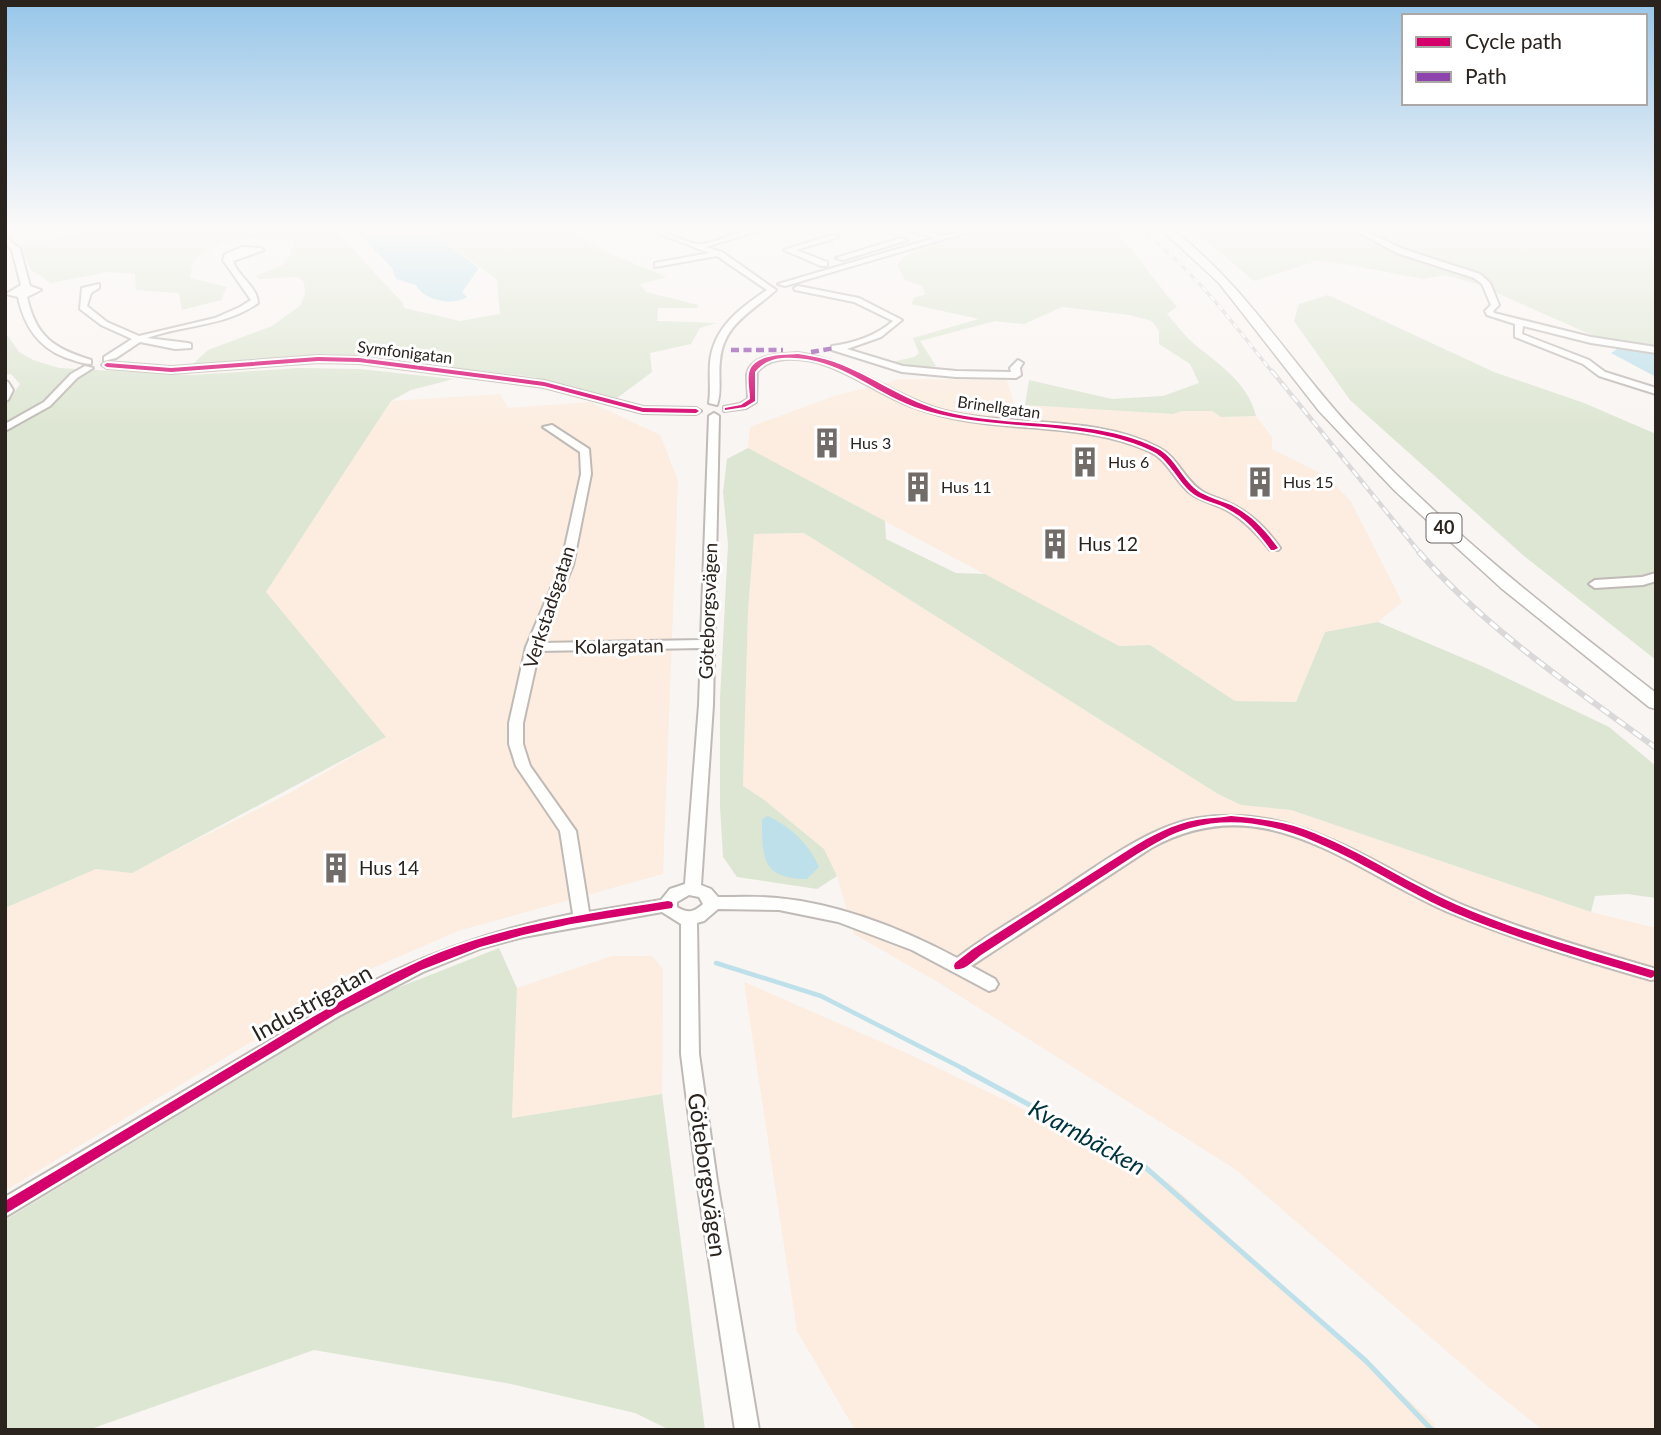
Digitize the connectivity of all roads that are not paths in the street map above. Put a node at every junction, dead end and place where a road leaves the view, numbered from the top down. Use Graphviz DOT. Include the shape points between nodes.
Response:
graph roads {
  1 [pos="24,297"];
  2 [pos="86,297"];
  3 [pos="253,297"];
  4 [pos="768,297"];
  5 [pos="837,297"];
  6 [pos="1240,297"];
  7 [pos="1254,297"];
  8 [pos="1491,297"];
  9 [pos="1519,324"];
  10 [pos="140,338"];
  11 [pos="188,346"];
  12 [pos="1656,350"];
  13 [pos="846,351"];
  14 [pos="107,362"];
  15 [pos="830,362"];
  16 [pos="1018,363"];
  17 [pos="88,365"];
  18 [pos="5,384"];
  19 [pos="1656,391"];
  20 [pos="5,398"];
  21 [pos="714,410"];
  22 [pos="548,427"];
  23 [pos="5,428"];
  24 [pos="1274,548"];
  25 [pos="1656,577"];
  26 [pos="1595,584"];
  27 [pos="706,644"];
  28 [pos="533,647"];
  29 [pos="1656,685"];
  30 [pos="1656,703"];
  31 [pos="693,889"];
  32 [pos="712,903"];
  33 [pos="668,905"];
  34 [pos="582,917"];
  35 [pos="689,919"];
  36 [pos="959,966"];
  37 [pos="1651,974"];
  38 [pos="989,984"];
  39 [pos="5,1208"];
  40 [pos="747,1430"];
  1 -- 17 [label="street" via="26,318 41,340"];
  2 -- 10 [label="street" via="83,307 88,313"];
  3 -- 10 [label="street" via="234,314"];
  4 -- 21 [label="street, Göteborgsvägen" via="730,323 720,339"];
  5 -- 13 [label="street" via="856,300 898,320 859,343 835,348"];
  6 -- 30 [label="highway, 40" via="1331,414 1414,500 1505,582"];
  7 -- 29 [label="highway, 40" via="1316,379 1413,481 1523,579"];
  8 -- 9 [label="street" via="1494,305 1489,314"];
  9 -- 12 [label="street"];
  9 -- 19 [label="street" via="1518,335 1586,362 1602,374"];
  10 -- 11 [label="street"];
  10 -- 14 [label="street"];
  13 -- 15 [label="street"];
  13 -- 16 [label="street" via="894,368 926,372 1016,375"];
  14 -- 17 [label="street"];
  14 -- 21 [label="street, Symfonigatan" via="171,370 359,360 544,384 643,410 703,415"];
  15 -- 21 [label="street, Brinellgatan" via="801,356 763,361 752,372 753,400 725,413"];
  15 -- 24 [label="street, Brinellgatan" via="932,411 1083,432 1153,449 1199,495 1245,515"];
  17 -- 23 [label="street" via="47,404"];
  18 -- 20 [label="street"];
  21 -- 27 [label="street, Göteborgsvägen"];
  22 -- 28 [label="street, Verkstadsgatan" via="585,451 586,474 567,565"];
  25 -- 26 [label="street"];
  27 -- 28 [label="street, Kolargatan"];
  27 -- 31 [label="street, Göteborgsvägen"];
  28 -- 34 [label="street, Verkstadsgatan" via="516,723 516,744 523,766 568,831"];
  31 -- 32 [label="street" via="707,893"];
  31 -- 33 [label="street" via="676,893"];
  32 -- 35 [label="street" via="705,914"];
  32 -- 36 [label="street" via="787,905 831,914"];
  33 -- 34 [label="street, Industrigatan"];
  33 -- 35 [label="street" via="674,915"];
  34 -- 39 [label="street, Industrigatan" via="475,945 419,966 323,1017"];
  35 -- 40 [label="street, Göteborgsvägen" via="690,1054"];
  36 -- 37 [label="street" via="1159,837 1196,823 1248,820 1273,822 1311,835 1429,897 1530,938"];
  36 -- 38 [label="street"];
}
